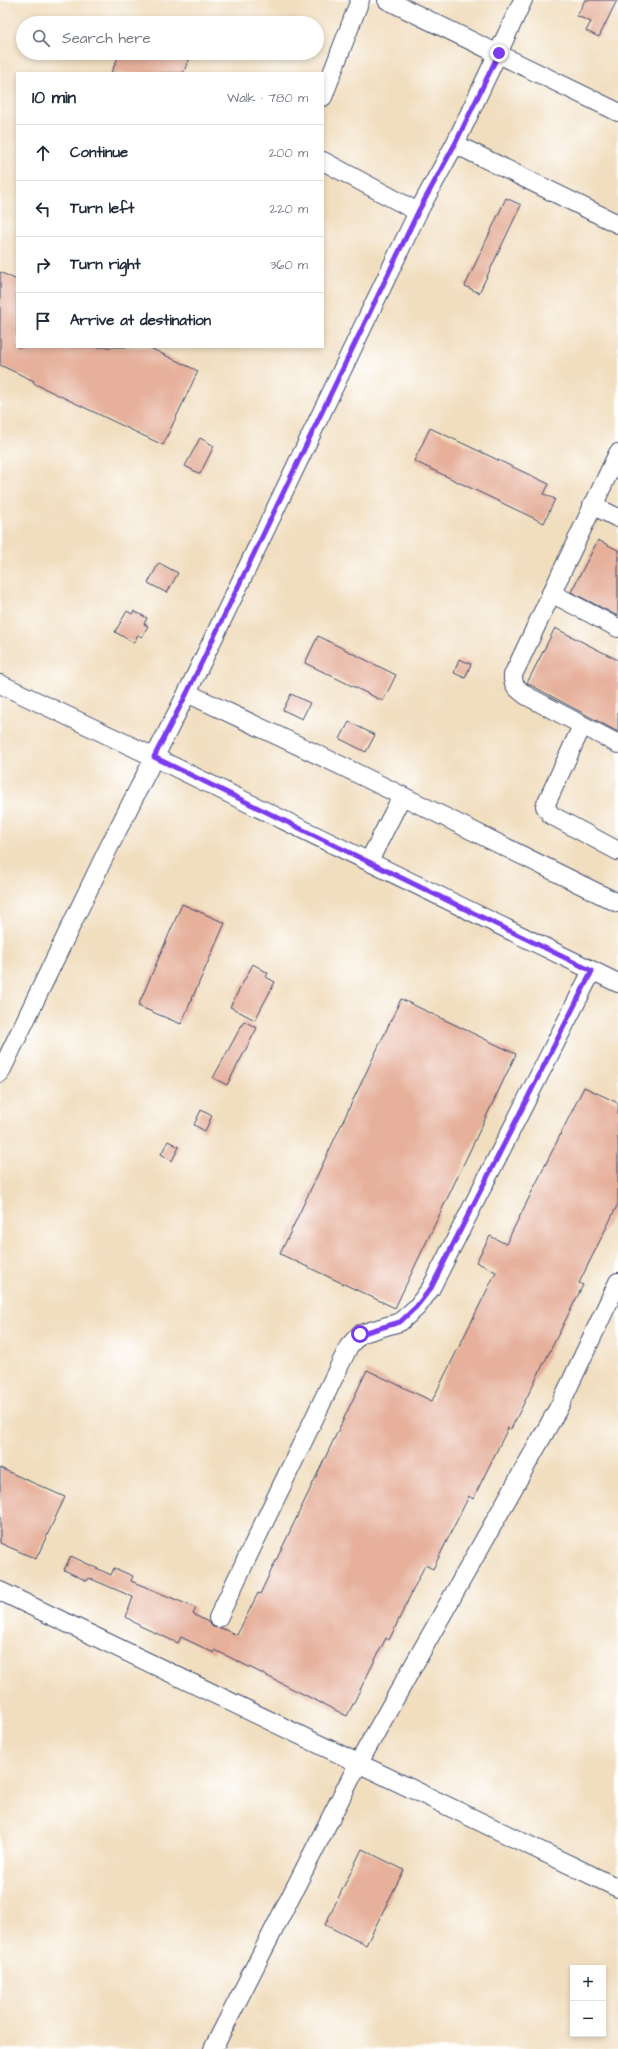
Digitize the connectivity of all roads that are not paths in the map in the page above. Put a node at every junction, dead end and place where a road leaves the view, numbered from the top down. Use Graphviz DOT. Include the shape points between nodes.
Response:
graph roads {
  1 [pos="360,0"];
  2 [pos="387,0"];
  3 [pos="523,0"];
  4 [pos="499,53"];
  5 [pos="324,94"];
  6 [pos="618,112"];
  7 [pos="455,144"];
  8 [pos="324,162"];
  9 [pos="418,212"];
  10 [pos="618,224"];
  11 [pos="618,453"];
  12 [pos="592,505"];
  13 [pos="618,518"];
  14 [pos="550,593"];
  15 [pos="618,628"];
  16 [pos="0,684"];
  17 [pos="187,693"];
  18 [pos="582,726"];
  19 [pos="618,744"];
  20 [pos="154,757"];
  21 [pos="402,796"];
  22 [pos="618,851"];
  23 [pos="369,861"];
  24 [pos="618,902"];
  25 [pos="592,971"];
  26 [pos="618,983"];
  27 [pos="0,1073"];
  28 [pos="618,1282"];
  29 [pos="0,1591"];
  30 [pos="218,1618"];
  31 [pos="358,1764"];
  32 [pos="618,1888"];
  33 [pos="213,2049"];
  1 -- 5 [label="street"];
  2 -- 4 [label="street"];
  3 -- 4 [label="street"];
  4 -- 6 [label="street"];
  4 -- 7 [label="street"];
  7 -- 9 [label="street"];
  7 -- 10 [label="street"];
  8 -- 9 [label="street"];
  9 -- 17 [label="street"];
  11 -- 12 [label="street"];
  12 -- 13 [label="street"];
  12 -- 14 [label="street"];
  14 -- 15 [label="street"];
  14 -- 18 [label="street" via="512,681 515,687 527,696"];
  16 -- 20 [label="street"];
  17 -- 20 [label="street"];
  17 -- 21 [label="street"];
  18 -- 19 [label="street"];
  18 -- 22 [label="street" via="544,806 551,815"];
  20 -- 23 [label="street"];
  20 -- 27 [label="street"];
  21 -- 23 [label="street"];
  21 -- 24 [label="street"];
  23 -- 25 [label="street"];
  25 -- 26 [label="street"];
  25 -- 30 [label="street" via="431,1288 400,1322 360,1334 349,1346"];
  28 -- 31 [label="street" via="559,1407"];
  29 -- 31 [label="street"];
  31 -- 32 [label="street"];
  31 -- 33 [label="street"];
}
